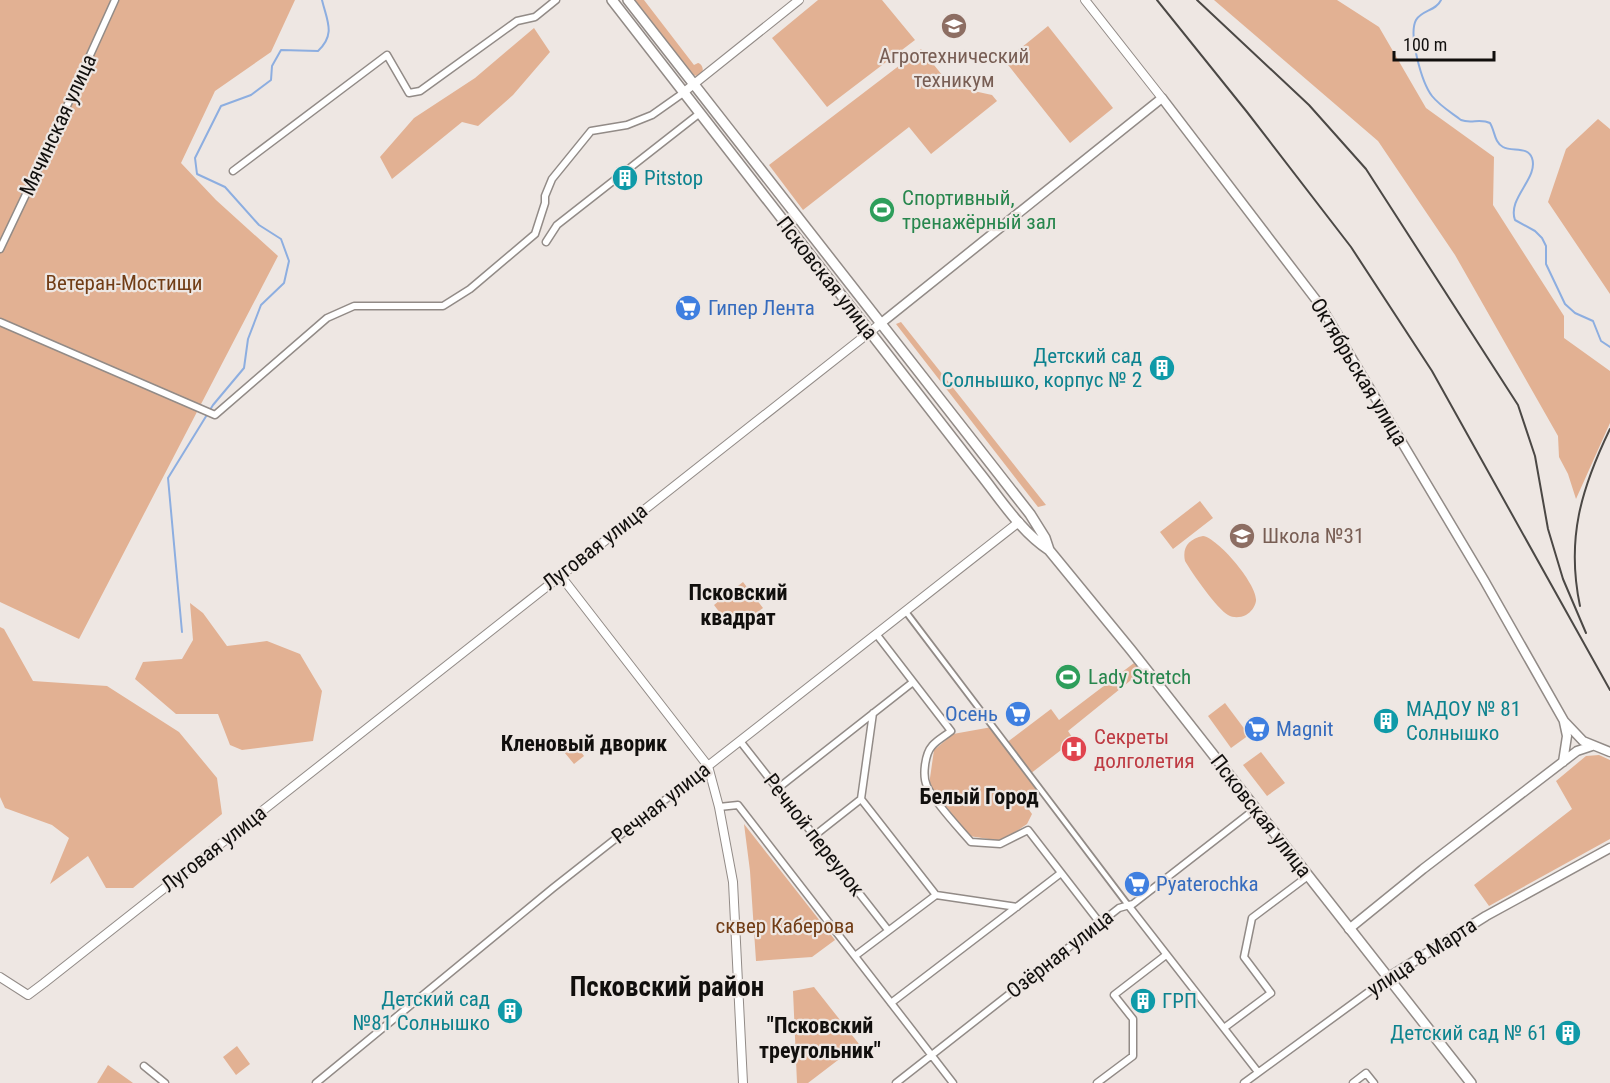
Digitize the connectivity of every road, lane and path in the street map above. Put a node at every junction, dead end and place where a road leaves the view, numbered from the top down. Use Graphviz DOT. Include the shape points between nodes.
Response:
graph roads {
  1 [pos="115,0"];
  2 [pos="556,0"];
  3 [pos="612,0"];
  4 [pos="628,0"];
  5 [pos="799,0"];
  6 [pos="1085,0"];
  7 [pos="694,85"];
  8 [pos="684,92"];
  9 [pos="1161,98"];
  10 [pos="699,113"];
  11 [pos="233,171"];
  12 [pos="546,242"];
  13 [pos="0,249"];
  14 [pos="0,322"];
  15 [pos="880,324"];
  16 [pos="870,332"];
  17 [pos="989,463"];
  18 [pos="978,471"];
  19 [pos="1019,522"];
  20 [pos="1049,549"];
  21 [pos="560,575"];
  22 [pos="906,612"];
  23 [pos="877,635"];
  24 [pos="913,681"];
  25 [pos="873,713"];
  26 [pos="1564,721"];
  27 [pos="740,741"];
  28 [pos="1592,746"];
  29 [pos="1610,752"];
  30 [pos="1563,762"];
  31 [pos="708,766"];
  32 [pos="777,789"];
  33 [pos="861,799"];
  34 [pos="719,807"];
  35 [pos="1255,809"];
  36 [pos="814,836"];
  37 [pos="1610,848"];
  38 [pos="1061,873"];
  39 [pos="1308,876"];
  40 [pos="936,895"];
  41 [pos="1128,905"];
  42 [pos="1017,907"];
  43 [pos="1100,923"];
  44 [pos="1349,929"];
  45 [pos="888,930"];
  46 [pos="1166,955"];
  47 [pos="855,956"];
  48 [pos="0,977"];
  49 [pos="1389,977"];
  50 [pos="891,1003"];
  51 [pos="1224,1028"];
  52 [pos="931,1055"];
  53 [pos="144,1066"];
  54 [pos="1258,1072"];
  55 [pos="165,1083"];
  56 [pos="316,1083"];
  57 [pos="743,1083"];
  58 [pos="896,1083"];
  59 [pos="953,1083"];
  60 [pos="1097,1083"];
  61 [pos="1244,1083"];
  62 [pos="1353,1083"];
  63 [pos="1374,1083"];
  64 [pos="1470,1083"];
  1 -- 13 [label="street, Мячинская улица"];
  2 -- 11 [label="street" via="535,17 518,21 420,91 409,93 387,55"];
  3 -- 8 [label="main road, Псковская улица"];
  4 -- 7 [label="main road, Псковская улица"];
  5 -- 7 [label="street"];
  6 -- 9 [label="street, Октябрьская улица"];
  7 -- 8 [label="street"];
  7 -- 15 [label="main road, Псковская улица"];
  8 -- 10 [label="main road, Псковская улица"];
  8 -- 14 [label="street" via="652,115 627,125 591,131 552,179 535,234 470,289 443,306 354,306 327,318 215,415"];
  9 -- 15 [label="main road, Луговая улица"];
  9 -- 26 [label="main road, Октябрьская улица" via="1320,305"];
  10 -- 12 [label="street" via="557,225"];
  10 -- 16 [label="main road, Псковская улица"];
  15 -- 16 [label="street, Луговая улица"];
  15 -- 17 [label="main road, Псковская улица"];
  16 -- 18 [label="main road, Псковская улица"];
  16 -- 21 [label="street, Луговая улица"];
  17 -- 18 [label="main road" via="981,462"];
  17 -- 20 [label="main road, Псковская улица" via="1030,514"];
  18 -- 19 [label="main road, Псковская улица"];
  19 -- 20 [label="main road, Псковская улица"];
  19 -- 22 [label="street, Речная улица"];
  20 -- 35 [label="main road, Псковская улица"];
  21 -- 31 [label="street"];
  21 -- 48 [label="street, Луговая улица" via="27,995"];
  22 -- 23 [label="street, Речная улица"];
  22 -- 41 [label="street"];
  23 -- 24 [label="street"];
  23 -- 27 [label="street, Речная улица"];
  24 -- 25 [label="street"];
  24 -- 38 [label="street" via="951,731 931,747 924,776 945,810 971,842 1000,844 1028,830"];
  25 -- 32 [label="street"];
  25 -- 33 [label="street"];
  26 -- 28 [label="main road, Октябрьская улица"];
  26 -- 30 [label="main road" via="1567,736"];
  27 -- 31 [label="street, Речная улица"];
  27 -- 32 [label="street, Речной переулок"];
  28 -- 29 [label="main road, Октябрьская улица"];
  28 -- 30 [label="main road"];
  30 -- 44 [label="main road"];
  31 -- 34 [label="street"];
  31 -- 56 [label="street, Речная улица"];
  32 -- 36 [label="street, Речной переулок"];
  33 -- 36 [label="street"];
  33 -- 40 [label="street"];
  34 -- 47 [label="street" via="738,805"];
  34 -- 57 [label="street" via="734,882"];
  35 -- 39 [label="main road, Псковская улица"];
  35 -- 41 [label="street, Озёрная улица"];
  36 -- 45 [label="street, Речной переулок"];
  37 -- 49 [label="main road, улица 8 Марта" via="1490,914"];
  38 -- 42 [label="street"];
  38 -- 43 [label="street"];
  39 -- 44 [label="main road, Псковская улица"];
  39 -- 51 [label="street" via="1252,918 1244,957 1271,993"];
  40 -- 42 [label="street"];
  40 -- 45 [label="street"];
  41 -- 43 [label="street, Озёрная улица"];
  41 -- 46 [label="street"];
  42 -- 50 [label="street"];
  43 -- 52 [label="street, Озёрная улица"];
  44 -- 49 [label="main road, Псковская улица"];
  45 -- 47 [label="street"];
  46 -- 51 [label="street"];
  46 -- 60 [label="street" via="1114,995 1133,1019 1133,1056"];
  47 -- 50 [label="street"];
  49 -- 54 [label="street, улица 8 Марта"];
  49 -- 64 [label="main road, Псковская улица"];
  50 -- 52 [label="street"];
  51 -- 54 [label="street"];
  52 -- 58 [label="street, Озёрная улица"];
  52 -- 59 [label="street"];
  53 -- 55 [label="street"];
  54 -- 61 [label="street, улица 8 Марта"];
  62 -- 63 [label="street" via="1366,1073"];
}
